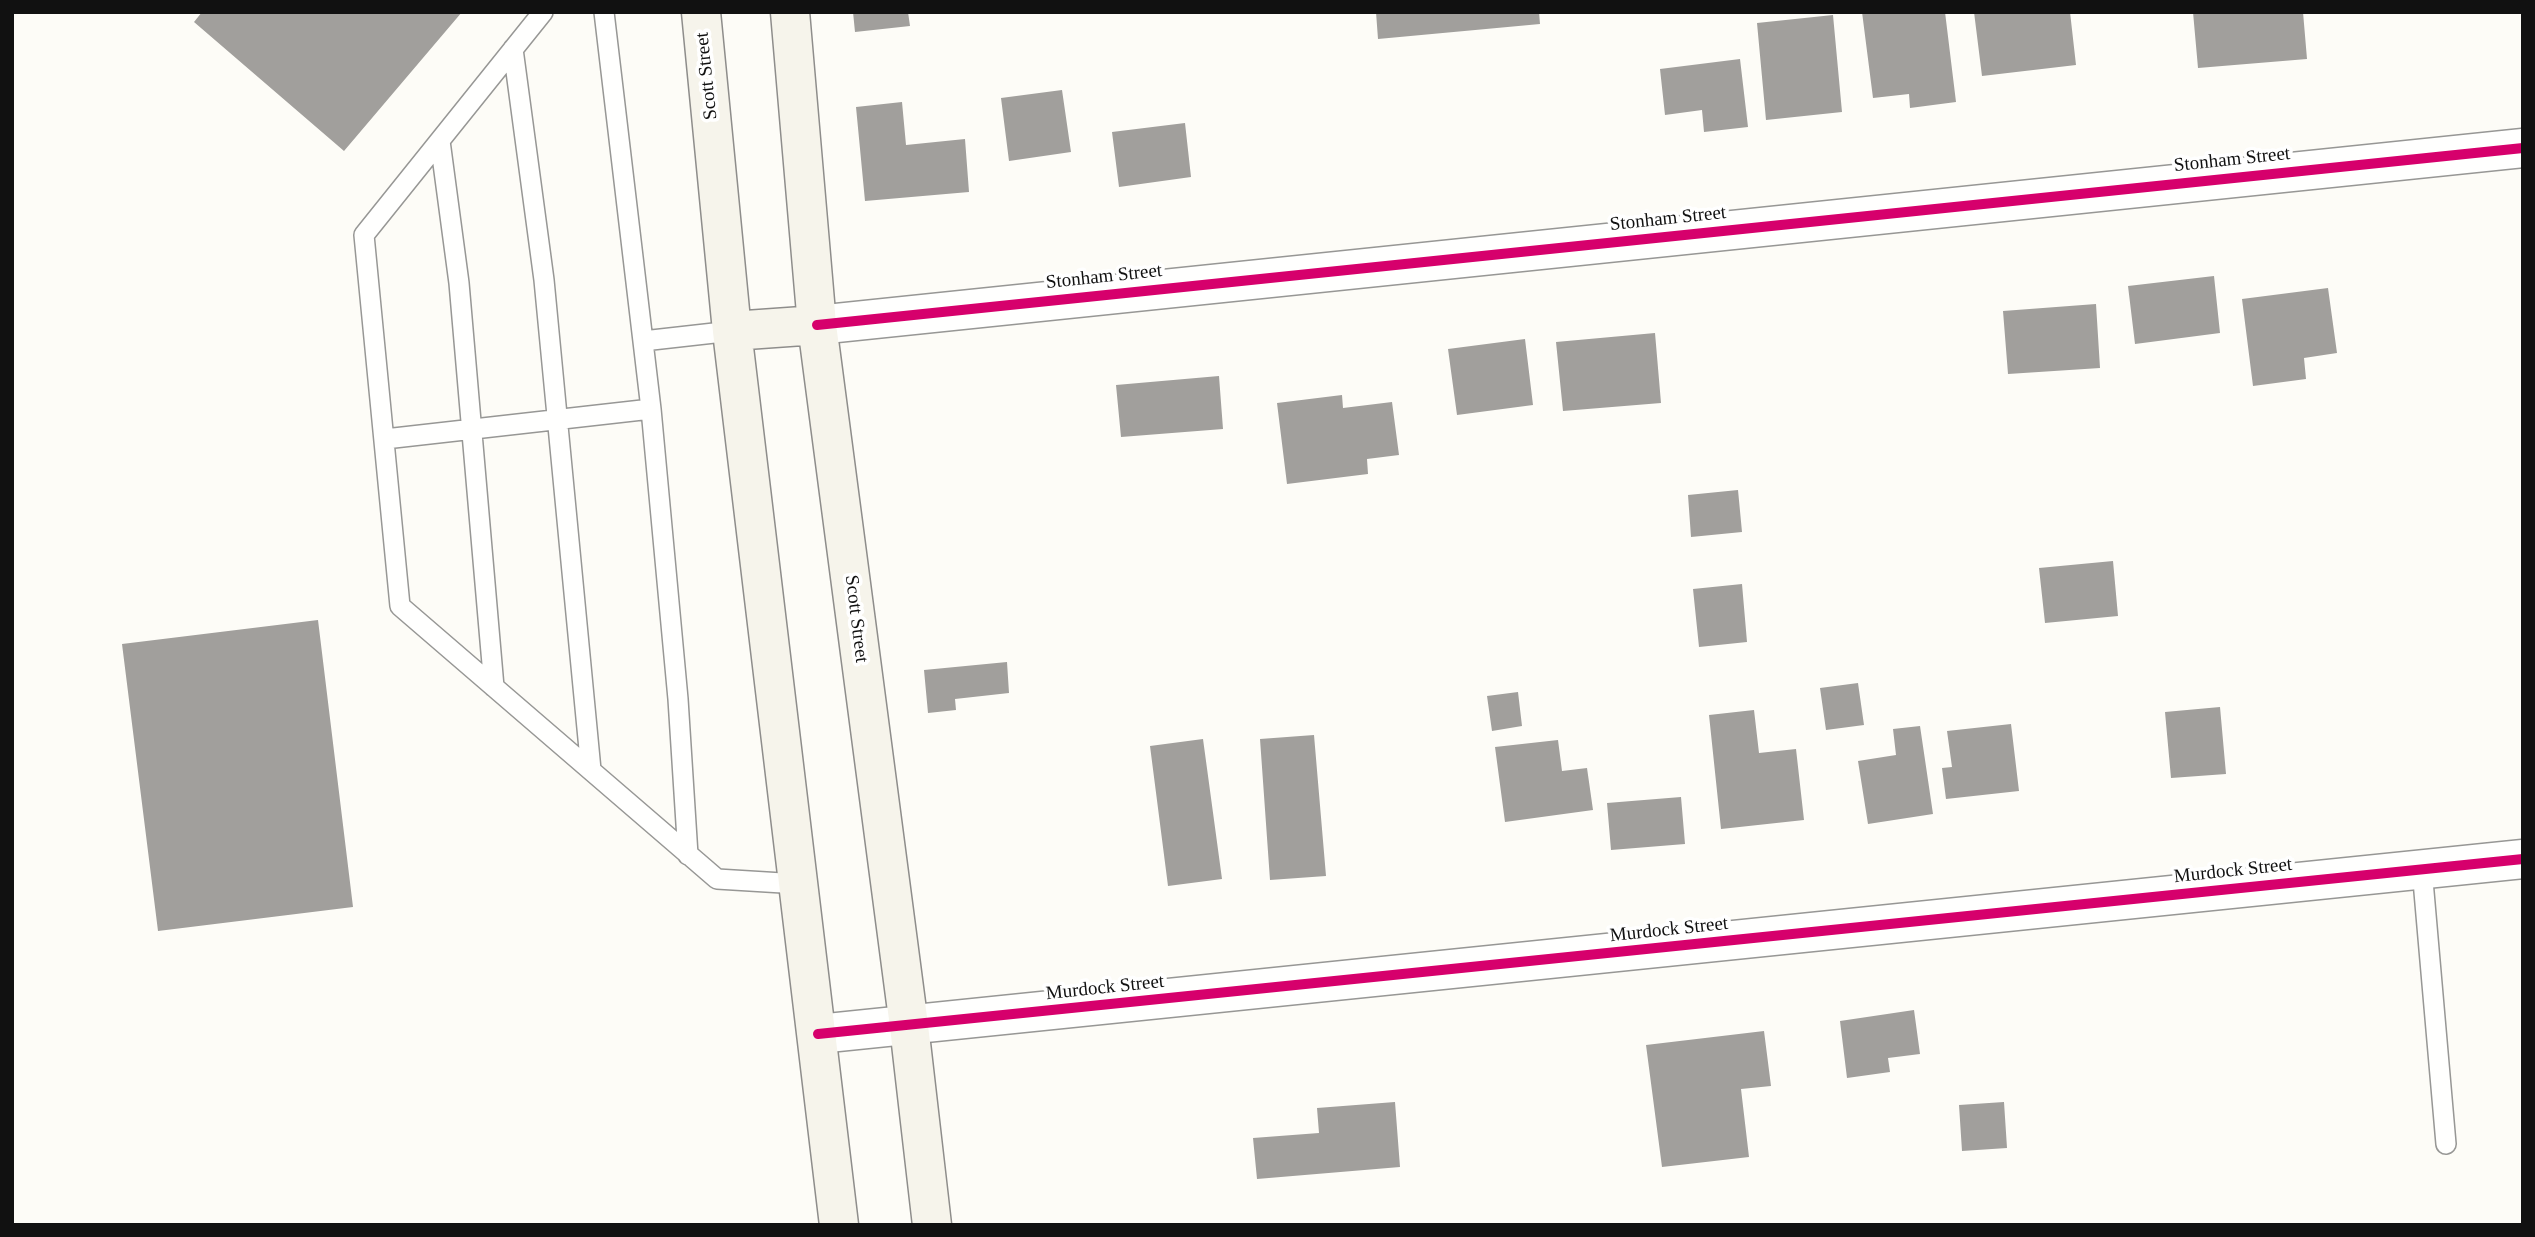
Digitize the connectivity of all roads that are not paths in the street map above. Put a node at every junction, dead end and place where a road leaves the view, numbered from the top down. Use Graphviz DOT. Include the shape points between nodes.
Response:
graph roads {
  1 [pos="543,12"];
  2 [pos="604,12"];
  3 [pos="701,12"];
  4 [pos="790,12"];
  5 [pos="513,49"];
  6 [pos="440,141"];
  7 [pos="2523,148"];
  8 [pos="817,325"];
  9 [pos="732,331"];
  10 [pos="643,341"];
  11 [pos="650,409"];
  12 [pos="558,420"];
  13 [pos="472,429"];
  14 [pos="384,439"];
  15 [pos="494,687"];
  16 [pos="592,770"];
  17 [pos="688,855"];
  18 [pos="2523,859"];
  19 [pos="2422,869"];
  20 [pos="799,884"];
  21 [pos="909,1026"];
  22 [pos="818,1034"];
  23 [pos="2446,1144"];
  24 [pos="839,1225"];
  25 [pos="932,1225"];
  1 -- 5 [label="lane"];
  2 -- 10 [label="lane"];
  3 -- 9 [label="main road, Scott Street"];
  4 -- 8 [label="main road, Scott Street"];
  5 -- 6 [label="lane"];
  5 -- 12 [label="lane"];
  6 -- 13 [label="lane"];
  6 -- 14 [label="lane" via="364,235"];
  7 -- 8 [label="street, Stonham Street"];
  8 -- 9 [label="main road"];
  8 -- 21 [label="main road, Scott Street"];
  9 -- 10 [label="lane"];
  9 -- 20 [label="main road, Scott Street"];
  10 -- 11 [label="lane"];
  11 -- 12 [label="lane"];
  11 -- 17 [label="lane"];
  12 -- 13 [label="lane"];
  12 -- 16 [label="lane"];
  13 -- 14 [label="lane"];
  13 -- 15 [label="lane"];
  14 -- 15 [label="lane" via="400,606"];
  15 -- 16 [label="lane"];
  16 -- 17 [label="lane"];
  17 -- 20 [label="lane" via="717,879"];
  18 -- 19 [label="street, Murdock Street"];
  19 -- 21 [label="street, Murdock Street"];
  19 -- 23 [label="lane"];
  20 -- 22 [label="main road, Scott Street"];
  21 -- 22 [label="street, Murdock Street"];
  21 -- 25 [label="main road, Scott Street"];
  22 -- 24 [label="main road, Scott Street"];
}
